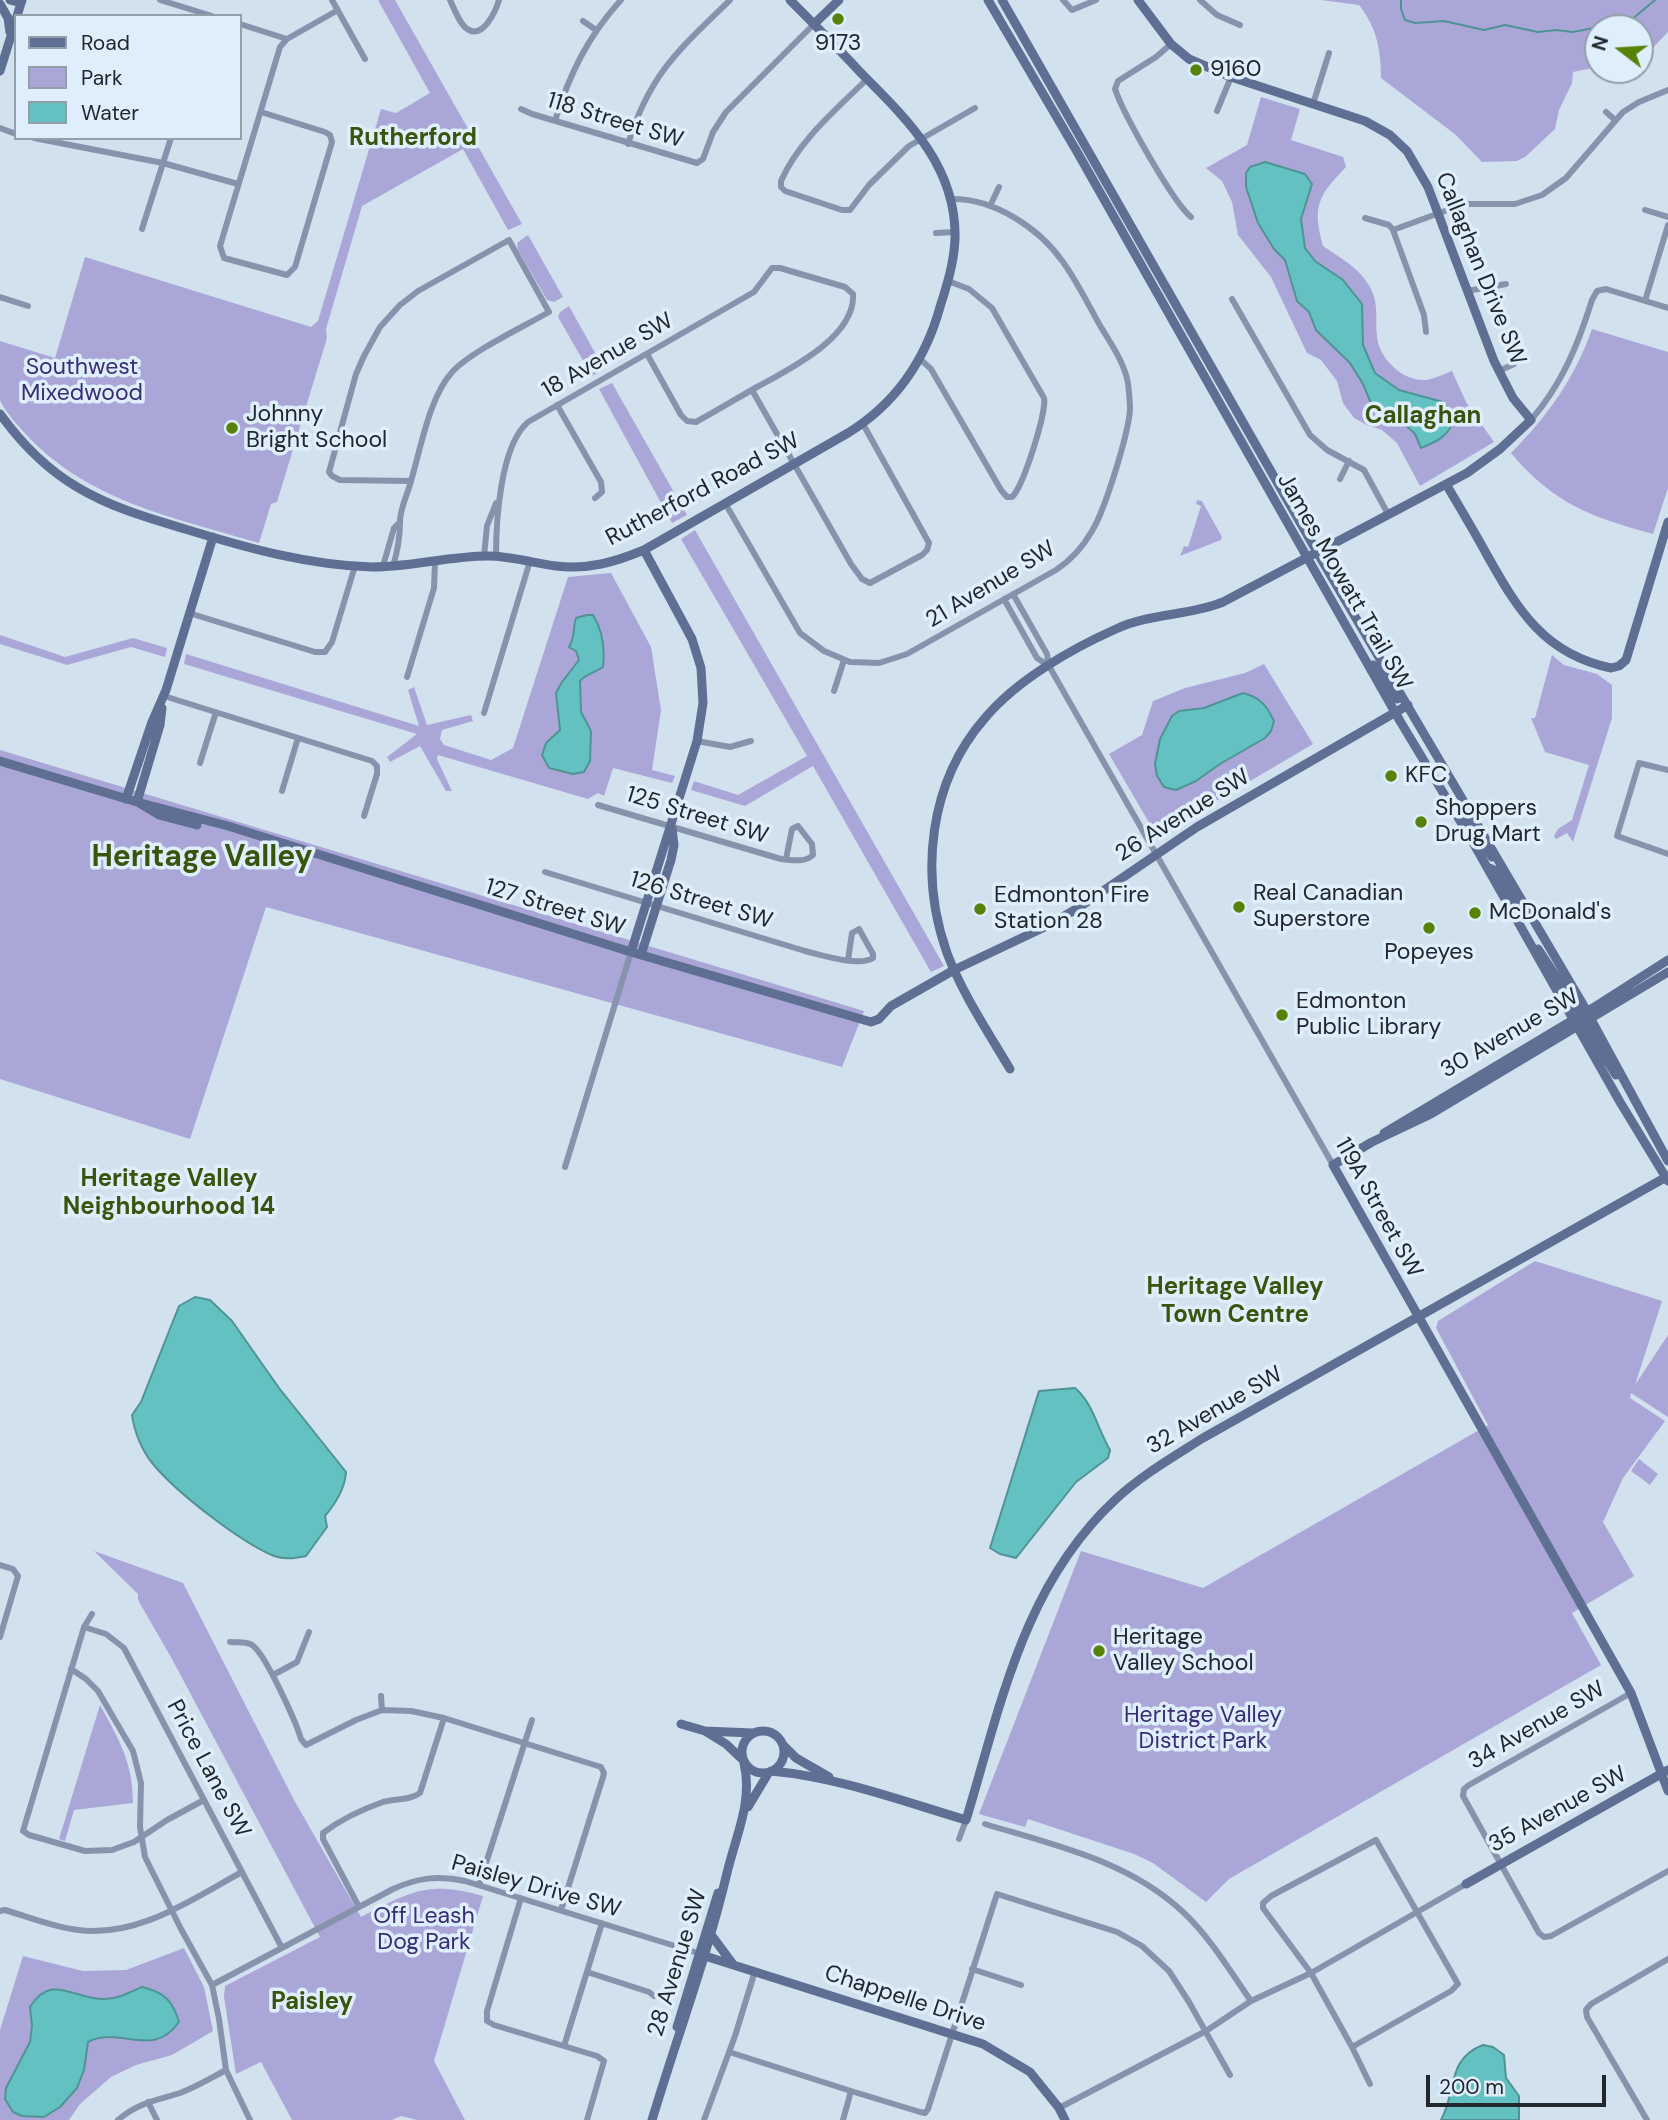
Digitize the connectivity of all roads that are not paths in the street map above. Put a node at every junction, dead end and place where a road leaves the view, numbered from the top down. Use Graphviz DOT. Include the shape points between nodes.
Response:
graph roads {
  1 [pos="10,0"];
  2 [pos="160,0"];
  3 [pos="332,0"];
  4 [pos="450,0"];
  5 [pos="499,0"];
  6 [pos="621,0"];
  7 [pos="730,0"];
  8 [pos="790,0"];
  9 [pos="839,0"];
  10 [pos="988,0"];
  11 [pos="1002,0"];
  12 [pos="1063,0"];
  13 [pos="1096,0"];
  14 [pos="1138,0"];
  15 [pos="1200,0"];
  16 [pos="21,2"];
  17 [pos="0,4"];
  18 [pos="338,10"];
  19 [pos="206,14"];
  20 [pos="583,21"];
  21 [pos="814,24"];
  22 [pos="1240,24"];
  23 [pos="242,25"];
  24 [pos="596,30"];
  25 [pos="287,39"];
  26 [pos="13,40"];
  27 [pos="1171,44"];
  28 [pos="1329,53"];
  29 [pos="366,59"];
  30 [pos="0,71"];
  31 [pos="1231,76"];
  32 [pos="867,79"];
  33 [pos="1668,90"];
  34 [pos="1313,103"];
  35 [pos="975,108"];
  36 [pos="521,109"];
  37 [pos="1217,111"];
  38 [pos="261,112"];
  39 [pos="1606,112"];
  40 [pos="1615,120"];
  41 [pos="555,121"];
  42 [pos="1607,129"];
  43 [pos="1614,135"];
  44 [pos="922,138"];
  45 [pos="44,140"];
  46 [pos="170,140"];
  47 [pos="628,144"];
  48 [pos="163,163"];
  49 [pos="238,184"];
  50 [pos="999,187"];
  51 [pos="951,199"];
  52 [pos="990,206"];
  53 [pos="1645,210"];
  54 [pos="1438,213"];
  55 [pos="1191,217"];
  56 [pos="1668,217"];
  57 [pos="1365,218"];
  58 [pos="1668,225"];
  59 [pos="142,229"];
  60 [pos="1393,230"];
  61 [pos="955,232"];
  62 [pos="936,233"];
  63 [pos="948,281"];
  64 [pos="1506,284"];
  65 [pos="1467,291"];
  66 [pos="0,297"];
  67 [pos="1233,299"];
  68 [pos="1645,301"];
  69 [pos="28,306"];
  70 [pos="1668,308"];
  71 [pos="1426,332"];
  72 [pos="646,354"];
  73 [pos="920,359"];
  74 [pos="1514,364"];
  75 [pos="1499,372"];
  76 [pos="752,390"];
  77 [pos="557,405"];
  78 [pos="0,414"];
  79 [pos="1531,420"];
  80 [pos="863,424"];
  81 [pos="1349,461"];
  82 [pos="793,464"];
  83 [pos="1340,479"];
  84 [pos="411,481"];
  85 [pos="1446,484"];
  86 [pos="596,498"];
  87 [pos="497,502"];
  88 [pos="724,503"];
  89 [pos="1388,514"];
  90 [pos="1668,522"];
  91 [pos="212,537"];
  92 [pos="644,550"];
  93 [pos="1317,552"];
  94 [pos="484,556"];
  95 [pos="496,557"];
  96 [pos="1307,558"];
  97 [pos="530,561"];
  98 [pos="435,562"];
  99 [pos="355,566"];
  100 [pos="388,566"];
  101 [pos="1013,594"];
  102 [pos="1004,599"];
  103 [pos="189,613"];
  104 [pos="1363,656"];
  105 [pos="844,660"];
  106 [pos="712,666"];
  107 [pos="1049,666"];
  108 [pos="701,668"];
  109 [pos="407,677"];
  110 [pos="834,691"];
  111 [pos="164,696"];
  112 [pos="1408,705"];
  113 [pos="216,712"];
  114 [pos="484,712"];
  115 [pos="1395,712"];
  116 [pos="298,738"];
  117 [pos="697,741"];
  118 [pos="751,741"];
  119 [pos="0,761"];
  120 [pos="200,763"];
  121 [pos="1668,770"];
  122 [pos="1437,782"];
  123 [pos="282,791"];
  124 [pos="126,799"];
  125 [pos="137,802"];
  126 [pos="598,805"];
  127 [pos="364,816"];
  128 [pos="672,827"];
  129 [pos="1156,854"];
  130 [pos="1668,854"];
  131 [pos="786,859"];
  132 [pos="1500,861"];
  133 [pos="1487,868"];
  134 [pos="545,872"];
  135 [pos="646,902"];
  136 [pos="657,906"];
  137 [pos="631,951"];
  138 [pos="1553,953"];
  139 [pos="642,955"];
  140 [pos="848,960"];
  141 [pos="1668,960"];
  142 [pos="954,971"];
  143 [pos="1668,972"];
  144 [pos="1582,1018"];
  145 [pos="871,1022"];
  146 [pos="1010,1069"];
  147 [pos="1668,1161"];
  148 [pos="1333,1165"];
  149 [pos="565,1167"];
  150 [pos="1667,1178"];
  151 [pos="1417,1317"];
  152 [pos="0,1565"];
  153 [pos="92,1614"];
  154 [pos="84,1627"];
  155 [pos="309,1632"];
  156 [pos="0,1637"];
  157 [pos="230,1642"];
  158 [pos="71,1669"];
  159 [pos="273,1675"];
  160 [pos="1630,1693"];
  161 [pos="381,1696"];
  162 [pos="382,1710"];
  163 [pos="444,1718"];
  164 [pos="532,1720"];
  165 [pos="681,1724"];
  166 [pos="705,1731"];
  167 [pos="752,1732"];
  168 [pos="524,1743"];
  169 [pos="782,1743"];
  170 [pos="743,1761"];
  171 [pos="770,1772"];
  172 [pos="1665,1772"];
  173 [pos="837,1781"];
  174 [pos="1668,1791"];
  175 [pos="204,1800"];
  176 [pos="746,1812"];
  177 [pos="966,1820"];
  178 [pos="985,1824"];
  179 [pos="141,1838"];
  180 [pos="960,1839"];
  181 [pos="1501,1865"];
  182 [pos="1668,1871"];
  183 [pos="242,1872"];
  184 [pos="727,1873"];
  185 [pos="1466,1884"];
  186 [pos="480,1885"];
  187 [pos="521,1898"];
  188 [pos="359,1907"];
  189 [pos="171,1910"];
  190 [pos="561,1910"];
  191 [pos="0,1911"];
  192 [pos="1417,1911"];
  193 [pos="602,1923"];
  194 [pos="712,1936"];
  195 [pos="282,1948"];
  196 [pos="702,1955"];
  197 [pos="1668,1959"];
  198 [pos="733,1964"];
  199 [pos="972,1969"];
  200 [pos="755,1971"];
  201 [pos="587,1972"];
  202 [pos="1311,1973"];
  203 [pos="212,1985"];
  204 [pos="1021,1985"];
  205 [pos="654,1996"];
  206 [pos="1251,2001"];
  207 [pos="1206,2031"];
  208 [pos="951,2033"];
  209 [pos="564,2046"];
  210 [pos="1352,2047"];
  211 [pos="729,2052"];
  212 [pos="226,2070"];
  213 [pos="1230,2075"];
  214 [pos="1370,2084"];
  215 [pos="851,2091"];
  216 [pos="148,2102"];
  217 [pos="1059,2108"];
  218 [pos="118,2120"];
  219 [pos="157,2120"];
  220 [pos="250,2120"];
  221 [pos="587,2120"];
  222 [pos="652,2120"];
  223 [pos="704,2120"];
  224 [pos="843,2120"];
  225 [pos="1065,2120"];
  226 [pos="1647,2120"];
  1 -- 16 [label="street"];
  2 -- 19 [label="street"];
  3 -- 18 [label="street"];
  4 -- 5 [label="street" via="468,30 478,30 486,23"];
  6 -- 24 [label="street"];
  7 -- 47 [label="street" via="659,74 640,107"];
  8 -- 21 [label="street, Rutherford Road SW"];
  9 -- 21 [label="street"];
  10 -- 96 [label="street, James Mowatt Trail SW"];
  11 -- 93 [label="street, James Mowatt Trail SW"];
  12 -- 13 [label="street" via="1072,9"];
  14 -- 27 [label="street, Callaghan Drive SW"];
  15 -- 22 [label="street" via="1217,15"];
  17 -- 26 [label="street"];
  18 -- 25 [label="street"];
  18 -- 29 [label="street"];
  20 -- 24 [label="street"];
  21 -- 32 [label="street, Rutherford Road SW"];
  21 -- 47 [label="street, 118 Street SW" via="726,112 699,162"];
  23 -- 25 [label="street"];
  24 -- 41 [label="street" via="572,72"];
  25 -- 38 [label="street" via="279,50"];
  26 -- 30 [label="street"];
  27 -- 31 [label="street, Callaghan Drive SW" via="1197,64"];
  27 -- 55 [label="street" via="1118,81 1115,89 1177,202"];
  28 -- 34 [label="street"];
  31 -- 34 [label="street, Callaghan Drive SW"];
  31 -- 37 [label="street"];
  32 -- 44 [label="street, Rutherford Road SW"];
  32 -- 44 [label="street" via="807,140 781,187 842,210 853,209 869,186"];
  33 -- 40 [label="street" via="1632,106"];
  34 -- 54 [label="street, Callaghan Drive SW" via="1364,121 1397,141 1420,169"];
  35 -- 44 [label="street"];
  36 -- 41 [label="street, 118 Street SW"];
  38 -- 49 [label="street"];
  38 -- 49 [label="street" via="325,132 332,142 291,273 279,275 222,256 219,246"];
  39 -- 40 [label="street"];
  40 -- 42 [label="street"];
  41 -- 47 [label="street, 118 Street SW"];
  42 -- 43 [label="street"];
  42 -- 54 [label="street" via="1566,178 1542,195 1515,204 1464,204"];
  44 -- 51 [label="street, Rutherford Road SW" via="939,164"];
  45 -- 48 [label="street"];
  46 -- 48 [label="street"];
  48 -- 49 [label="street"];
  48 -- 59 [label="street"];
  50 -- 52 [label="street"];
  51 -- 52 [label="street"];
  51 -- 61 [label="street, Rutherford Road SW"];
  52 -- 101 [label="street, 21 Avenue SW" via="1032,230 1063,262 1120,361 1130,408 1092,532 1061,566"];
  53 -- 56 [label="street"];
  54 -- 60 [label="street"];
  54 -- 65 [label="street, Callaghan Drive SW"];
  57 -- 60 [label="street"];
  58 -- 68 [label="street"];
  60 -- 71 [label="street"];
  61 -- 62 [label="street"];
  61 -- 63 [label="street, Rutherford Road SW"];
  63 -- 73 [label="street, Rutherford Road SW"];
  63 -- 73 [label="street" via="969,289 992,308 1043,395 1045,404 1021,486 1010,498 931,369"];
  64 -- 65 [label="street"];
  65 -- 75 [label="street, Callaghan Drive SW"];
  66 -- 69 [label="street"];
  67 -- 81 [label="street" via="1310,435"];
  68 -- 70 [label="street"];
  68 -- 79 [label="street" via="1606,289 1597,291 1570,363"];
  72 -- 76 [label="street" via="689,422"];
  72 -- 76 [label="street, 18 Avenue SW" via="754,292 772,268 845,287 854,296 841,327 824,346"];
  72 -- 77 [label="street, 18 Avenue SW"];
  73 -- 80 [label="street, Rutherford Road SW" via="894,396"];
  74 -- 75 [label="street"];
  75 -- 79 [label="street, Callaghan Drive SW"];
  76 -- 82 [label="street"];
  77 -- 86 [label="street" via="601,482 602,492"];
  77 -- 87 [label="street, 18 Avenue SW" via="520,429"];
  78 -- 91 [label="street, Rutherford Road SW" via="43,462 84,491 126,510"];
  79 -- 85 [label="street" via="1491,457"];
  80 -- 82 [label="street, Rutherford Road SW"];
  80 -- 82 [label="street" via="927,537 928,547 876,581 860,577"];
  81 -- 83 [label="street"];
  81 -- 89 [label="street" via="1367,474"];
  82 -- 88 [label="street, Rutherford Road SW"];
  84 -- 84 [label="street" via="435,401 452,372 549,312 509,240 400,305 380,327 356,374 329,465 332,477"];
  84 -- 100 [label="street" via="400,522 394,528"];
  85 -- 89 [label="street"];
  85 -- 90 [label="street" via="1531,625 1568,652 1611,668 1626,660"];
  87 -- 94 [label="street, 18 Avenue SW" via="487,526"];
  87 -- 95 [label="street, 18 Avenue SW"];
  88 -- 92 [label="street, Rutherford Road SW"];
  88 -- 105 [label="street" via="795,626 813,644"];
  89 -- 93 [label="street"];
  91 -- 99 [label="street, Rutherford Road SW" via="284,557"];
  91 -- 103 [label="street"];
  92 -- 97 [label="street, Rutherford Road SW" via="596,566"];
  92 -- 108 [label="street" via="689,632"];
  93 -- 96 [label="street"];
  93 -- 112 [label="street, James Mowatt Trail SW"];
  94 -- 95 [label="street, Rutherford Road SW"];
  94 -- 98 [label="street, Rutherford Road SW"];
  95 -- 97 [label="street, Rutherford Road SW"];
  96 -- 104 [label="street, James Mowatt Trail SW"];
  96 -- 107 [label="street" via="1215,605 1114,629"];
  97 -- 114 [label="street"];
  98 -- 100 [label="street, Rutherford Road SW"];
  98 -- 109 [label="street" via="435,582"];
  99 -- 100 [label="street, Rutherford Road SW"];
  99 -- 103 [label="street" via="325,652"];
  101 -- 102 [label="street, 21 Avenue SW"];
  101 -- 107 [label="street, 119A Street SW" via="1047,654"];
  102 -- 105 [label="street, 21 Avenue SW" via="900,657 870,664"];
  102 -- 107 [label="street, 119A Street SW" via="1037,658"];
  103 -- 111 [label="street"];
  104 -- 112 [label="street" via="1398,700"];
  104 -- 115 [label="street, James Mowatt Trail SW"];
  105 -- 110 [label="street"];
  106 -- 108 [label="street"];
  107 -- 129 [label="street, 119A Street SW"];
  107 -- 142 [label="street" via="986,717 958,757 940,800 933,836 933,890"];
  108 -- 117 [label="street" via="704,703"];
  111 -- 113 [label="street"];
  111 -- 124 [label="street"];
  111 -- 125 [label="street"];
  112 -- 115 [label="street, 26 Avenue SW"];
  112 -- 132 [label="street, James Mowatt Trail SW"];
  113 -- 116 [label="street"];
  113 -- 120 [label="street"];
  115 -- 122 [label="street, James Mowatt Trail SW"];
  115 -- 129 [label="street, 26 Avenue SW"];
  116 -- 123 [label="street"];
  116 -- 127 [label="street" via="370,760 377,767"];
  117 -- 118 [label="street" via="730,747"];
  117 -- 128 [label="street"];
  119 -- 124 [label="street, 127 Street SW"];
  121 -- 130 [label="street" via="1639,763 1617,836"];
  122 -- 132 [label="street" via="1491,856"];
  122 -- 133 [label="street, James Mowatt Trail SW"];
  124 -- 125 [label="street, 127 Street SW"];
  125 -- 137 [label="street, 127 Street SW" via="159,816 228,826"];
  126 -- 128 [label="street, 125 Street SW"];
  128 -- 131 [label="street, 125 Street SW"];
  128 -- 135 [label="street"];
  128 -- 136 [label="street" via="672,853"];
  129 -- 142 [label="street, 26 Avenue SW" via="1049,925"];
  129 -- 148 [label="street, 119A Street SW"];
  131 -- 131 [label="street, 125 Street SW" via="792,829 798,826 810,840 813,855"];
  132 -- 138 [label="street, James Mowatt Trail SW"];
  133 -- 138 [label="street" via="1496,871"];
  133 -- 144 [label="street, James Mowatt Trail SW" via="1524,933"];
  134 -- 135 [label="street, 126 Street SW"];
  135 -- 136 [label="street, 126 Street SW"];
  135 -- 137 [label="street"];
  136 -- 139 [label="street"];
  136 -- 140 [label="street, 126 Street SW"];
  137 -- 139 [label="street, 127 Street SW"];
  137 -- 149 [label="street"];
  138 -- 144 [label="street, James Mowatt Trail SW"];
  139 -- 145 [label="street, 127 Street SW"];
  140 -- 140 [label="street" via="873,958 859,929 853,932"];
  141 -- 144 [label="street, 30 Avenue SW"];
  142 -- 145 [label="street, 26 Avenue SW"];
  142 -- 146 [label="street"];
  143 -- 144 [label="street, 30 Avenue SW"];
  144 -- 147 [label="street, James Mowatt Trail SW" via="1633,1095"];
  144 -- 148 [label="street, 30 Avenue SW"];
  144 -- 150 [label="street, James Mowatt Trail SW"];
  148 -- 151 [label="street, 119A Street SW"];
  150 -- 151 [label="street, 32 Avenue SW"];
  151 -- 160 [label="street, 119A Street SW"];
  151 -- 177 [label="street, 32 Avenue SW" via="1174,1456 1128,1489 1088,1528 1033,1614"];
  152 -- 156 [label="street" via="18,1576"];
  153 -- 154 [label="street"];
  154 -- 158 [label="street"];
  154 -- 175 [label="street, Price Lane SW" via="122,1644"];
  155 -- 159 [label="street" via="297,1662"];
  157 -- 159 [label="street" via="255,1647"];
  158 -- 179 [label="street" via="98,1691 133,1751 141,1783"];
  158 -- 179 [label="street" via="23,1830 85,1851 112,1850"];
  159 -- 162 [label="street" via="306,1745"];
  160 -- 172 [label="street, 119A Street SW"];
  160 -- 181 [label="street, 34 Avenue SW" via="1463,1792"];
  161 -- 162 [label="street"];
  162 -- 163 [label="street"];
  163 -- 168 [label="street"];
  163 -- 188 [label="street" via="420,1793 362,1810 323,1833"];
  164 -- 168 [label="street"];
  165 -- 166 [label="street"];
  166 -- 167 [label="street"];
  166 -- 170 [label="street"];
  167 -- 169 [label="street" via="770,1731"];
  167 -- 170 [label="street" via="742,1744"];
  168 -- 186 [label="street"];
  168 -- 190 [label="street" via="601,1767 604,1773"];
  169 -- 171 [label="street" via="781,1763"];
  169 -- 173 [label="street" via="796,1758"];
  170 -- 171 [label="street" via="758,1773"];
  170 -- 176 [label="street, 28 Avenue SW" via="748,1783"];
  171 -- 173 [label="street"];
  171 -- 176 [label="street, 28 Avenue SW"];
  172 -- 174 [label="street, 119A Street SW"];
  172 -- 181 [label="street, 35 Avenue SW"];
  173 -- 177 [label="street"];
  175 -- 179 [label="street"];
  175 -- 183 [label="street, Price Lane SW"];
  176 -- 184 [label="street, 28 Avenue SW"];
  177 -- 180 [label="street, 32 Avenue SW"];
  178 -- 206 [label="street" via="1077,1852 1140,1878 1185,1913"];
  179 -- 189 [label="street" via="149,1868"];
  181 -- 182 [label="street" via="1544,1937"];
  181 -- 185 [label="street, 35 Avenue SW"];
  183 -- 189 [label="street"];
  183 -- 195 [label="street, Price Lane SW"];
  184 -- 194 [label="street, 28 Avenue SW"];
  184 -- 196 [label="street, 28 Avenue SW" via="716,1896"];
  185 -- 192 [label="street"];
  186 -- 187 [label="street, Paisley Drive SW"];
  186 -- 188 [label="street, Paisley Drive SW" via="445,1877 424,1878"];
  187 -- 190 [label="street, Paisley Drive SW"];
  187 -- 209 [label="street" via="487,2021"];
  188 -- 195 [label="street, Paisley Drive SW"];
  189 -- 191 [label="street" via="150,1921 95,1931"];
  189 -- 203 [label="street"];
  190 -- 193 [label="street, Paisley Drive SW"];
  192 -- 202 [label="street"];
  192 -- 202 [label="street" via="1376,1840 1266,1899 1263,1908"];
  192 -- 210 [label="street" via="1458,1984"];
  193 -- 196 [label="street, Paisley Drive SW"];
  193 -- 201 [label="street"];
  194 -- 196 [label="street, 28 Avenue SW"];
  194 -- 198 [label="street"];
  195 -- 203 [label="street, Paisley Drive SW"];
  196 -- 198 [label="street, Chappelle Drive"];
  196 -- 222 [label="street, 28 Avenue SW"];
  197 -- 226 [label="street" via="1586,2010"];
  198 -- 200 [label="street, Chappelle Drive"];
  199 -- 204 [label="street"];
  199 -- 207 [label="street" via="994,1898 1002,1894 1117,1932 1142,1946 1169,1972"];
  199 -- 208 [label="street"];
  200 -- 208 [label="street, Chappelle Drive"];
  200 -- 211 [label="street"];
  201 -- 205 [label="street"];
  201 -- 209 [label="street"];
  202 -- 206 [label="street"];
  202 -- 210 [label="street"];
  203 -- 212 [label="street"];
  206 -- 207 [label="street"];
  207 -- 213 [label="street"];
  207 -- 217 [label="street"];
  208 -- 215 [label="street" via="925,2113"];
  208 -- 217 [label="street, Chappelle Drive" via="983,2044 1030,2072"];
  209 -- 221 [label="street" via="604,2061"];
  210 -- 214 [label="street"];
  211 -- 215 [label="street"];
  211 -- 223 [label="street"];
  212 -- 216 [label="street"];
  212 -- 220 [label="street"];
  215 -- 224 [label="street"];
  216 -- 218 [label="street"];
  216 -- 219 [label="street"];
  217 -- 225 [label="street, Chappelle Drive"];
}
